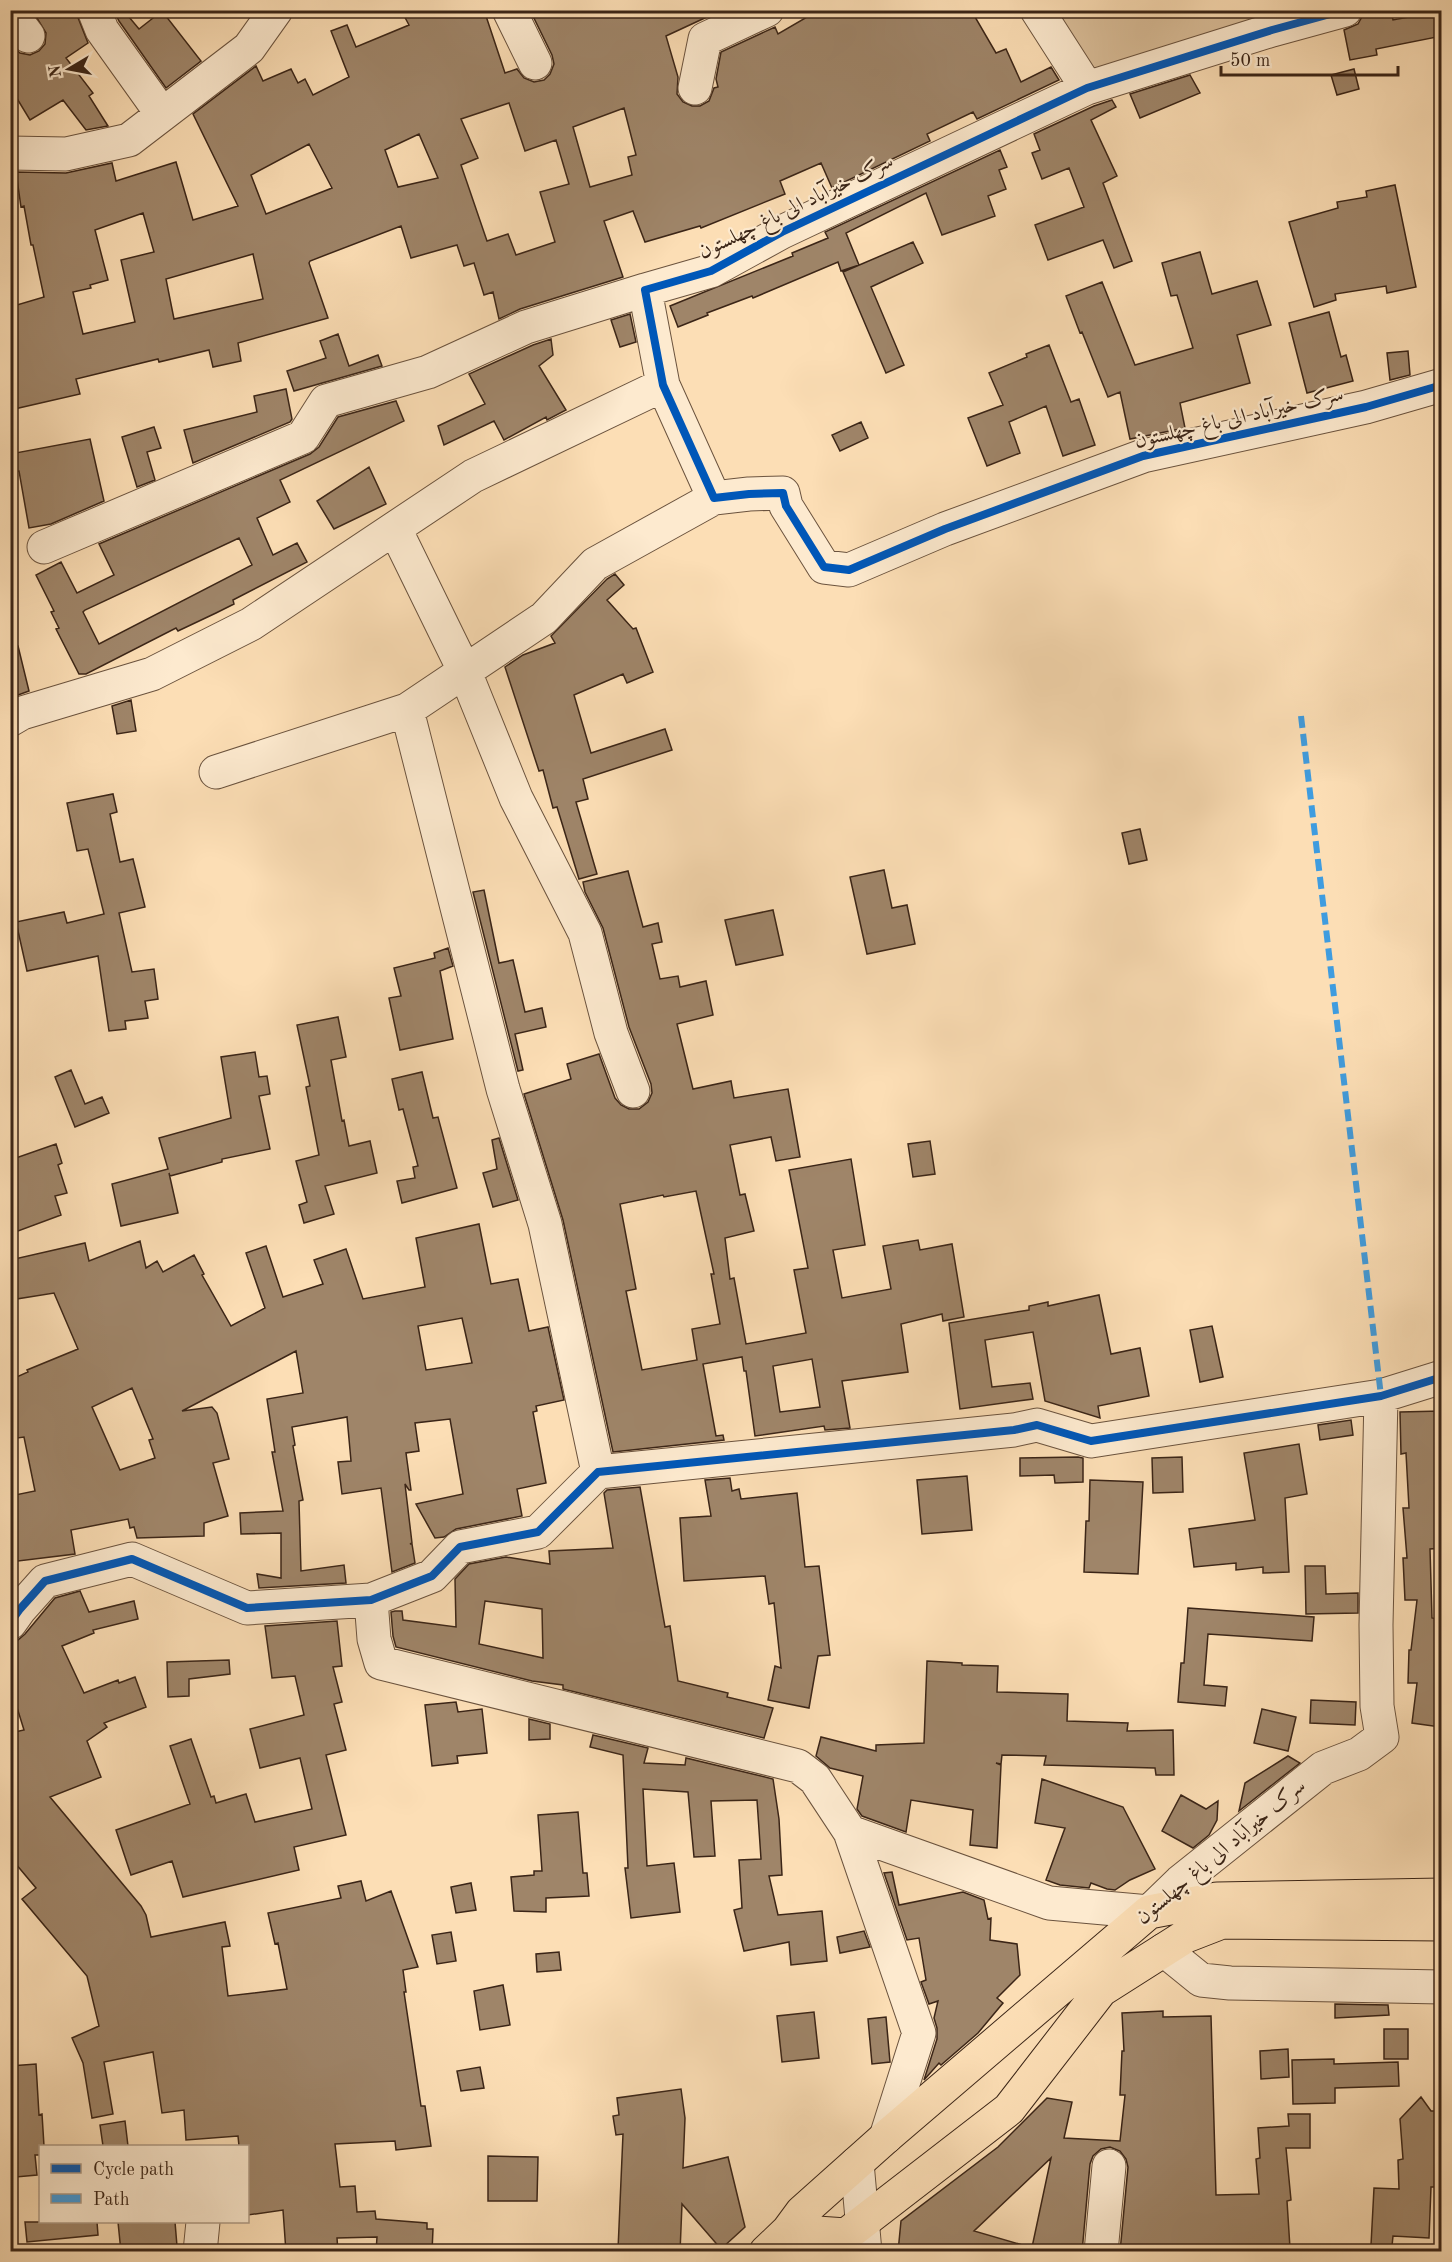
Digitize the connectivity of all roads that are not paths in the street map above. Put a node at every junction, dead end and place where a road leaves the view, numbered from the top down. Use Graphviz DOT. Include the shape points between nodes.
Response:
graph roads {
  1 [pos="94,10"];
  2 [pos="276,10"];
  3 [pos="509,10"];
  4 [pos="767,10"];
  5 [pos="1037,10"];
  6 [pos="1345,10"];
  7 [pos="535,63"];
  8 [pos="695,88"];
  9 [pos="1087,88"];
  10 [pos="162,114"];
  11 [pos="10,153"];
  12 [pos="645,290"];
  13 [pos="663,385"];
  14 [pos="1442,385"];
  15 [pos="714,498"];
  16 [pos="395,529"];
  17 [pos="44,548"];
  18 [pos="465,672"];
  19 [pos="407,710"];
  20 [pos="10,720"];
  21 [pos="216,772"];
  22 [pos="633,1091"];
  23 [pos="1442,1377"];
  24 [pos="1381,1396"];
  25 [pos="598,1472"];
  26 [pos="371,1600"];
  27 [pos="10,1623"];
  28 [pos="850,1832"];
  29 [pos="1442,1895"];
  30 [pos="1149,1912"];
  31 [pos="1442,1924"];
  32 [pos="1164,1950"];
  33 [pos="1442,1987"];
  34 [pos="886,2137"];
  35 [pos="857,2163"];
  36 [pos="1109,2166"];
  37 [pos="203,2223"];
  38 [pos="864,2237"];
  39 [pos="777,2241"];
  40 [pos="200,2252"];
  41 [pos="1101,2252"];
  1 -- 10 [label="street" via="102,30"];
  2 -- 10 [label="street" via="249,48"];
  3 -- 7 [label="street"];
  4 -- 8 [label="street" via="705,39"];
  5 -- 9 [label="street"];
  6 -- 9 [label="street, سرک خیرآباد الی باغ چهلستون"];
  9 -- 12 [label="street, سرک خیرآباد الی باغ چهلستون" via="782,232 711,271"];
  10 -- 11 [label="street" via="129,140 66,154"];
  12 -- 13 [label="street"];
  12 -- 17 [label="street, سرک خیرآباد الی باغ چهلستون" via="525,327 428,372 326,400 303,437"];
  13 -- 15 [label="street"];
  13 -- 16 [label="street" via="474,476"];
  14 -- 15 [label="street, سرک خیرآباد الی باغ چهلستون" via="1366,407 1143,456 945,529 849,570 824,567 786,506 783,493"];
  15 -- 18 [label="street" via="595,564 544,618"];
  16 -- 18 [label="street"];
  16 -- 20 [label="street" via="251,624 152,674"];
  18 -- 19 [label="street"];
  18 -- 22 [label="street" via="516,798 585,933 611,1033"];
  19 -- 21 [label="street"];
  19 -- 25 [label="street" via="503,1089 545,1224"];
  23 -- 24 [label="street"];
  24 -- 25 [label="street" via="1091,1441 1037,1425"];
  24 -- 30 [label="street, سرک خیرآباد الی باغ چهلستون" via="1376,1625 1377,1706 1382,1737 1359,1754 1323,1768"];
  25 -- 26 [label="street" via="538,1532 460,1547 432,1576"];
  26 -- 27 [label="street" via="247,1608 132,1559 45,1581"];
  26 -- 28 [label="street" via="374,1639 381,1663 798,1766 815,1779"];
  28 -- 30 [label="street" via="1049,1903"];
  28 -- 34 [label="street" via="919,2033"];
  29 -- 30 [label="main road" via="1217,1899"];
  30 -- 34 [label="main road, سرک خیرآباد الی باغ چهلستون"];
  31 -- 32 [label="main road" via="1222,1922 1186,1936"];
  32 -- 33 [label="street" via="1201,1980"];
  32 -- 38 [label="main road" via="1101,1990 1008,2109"];
  34 -- 35 [label="main road, سرک خیرآباد الی باغ چهلستون"];
  35 -- 38 [label="street"];
  35 -- 39 [label="main road, سرک خیرآباد الی باغ چهلستون" via="802,2212"];
  36 -- 41 [label="street"];
  37 -- 40 [label="street"];
  38 -- 39 [label="main road"];
}
